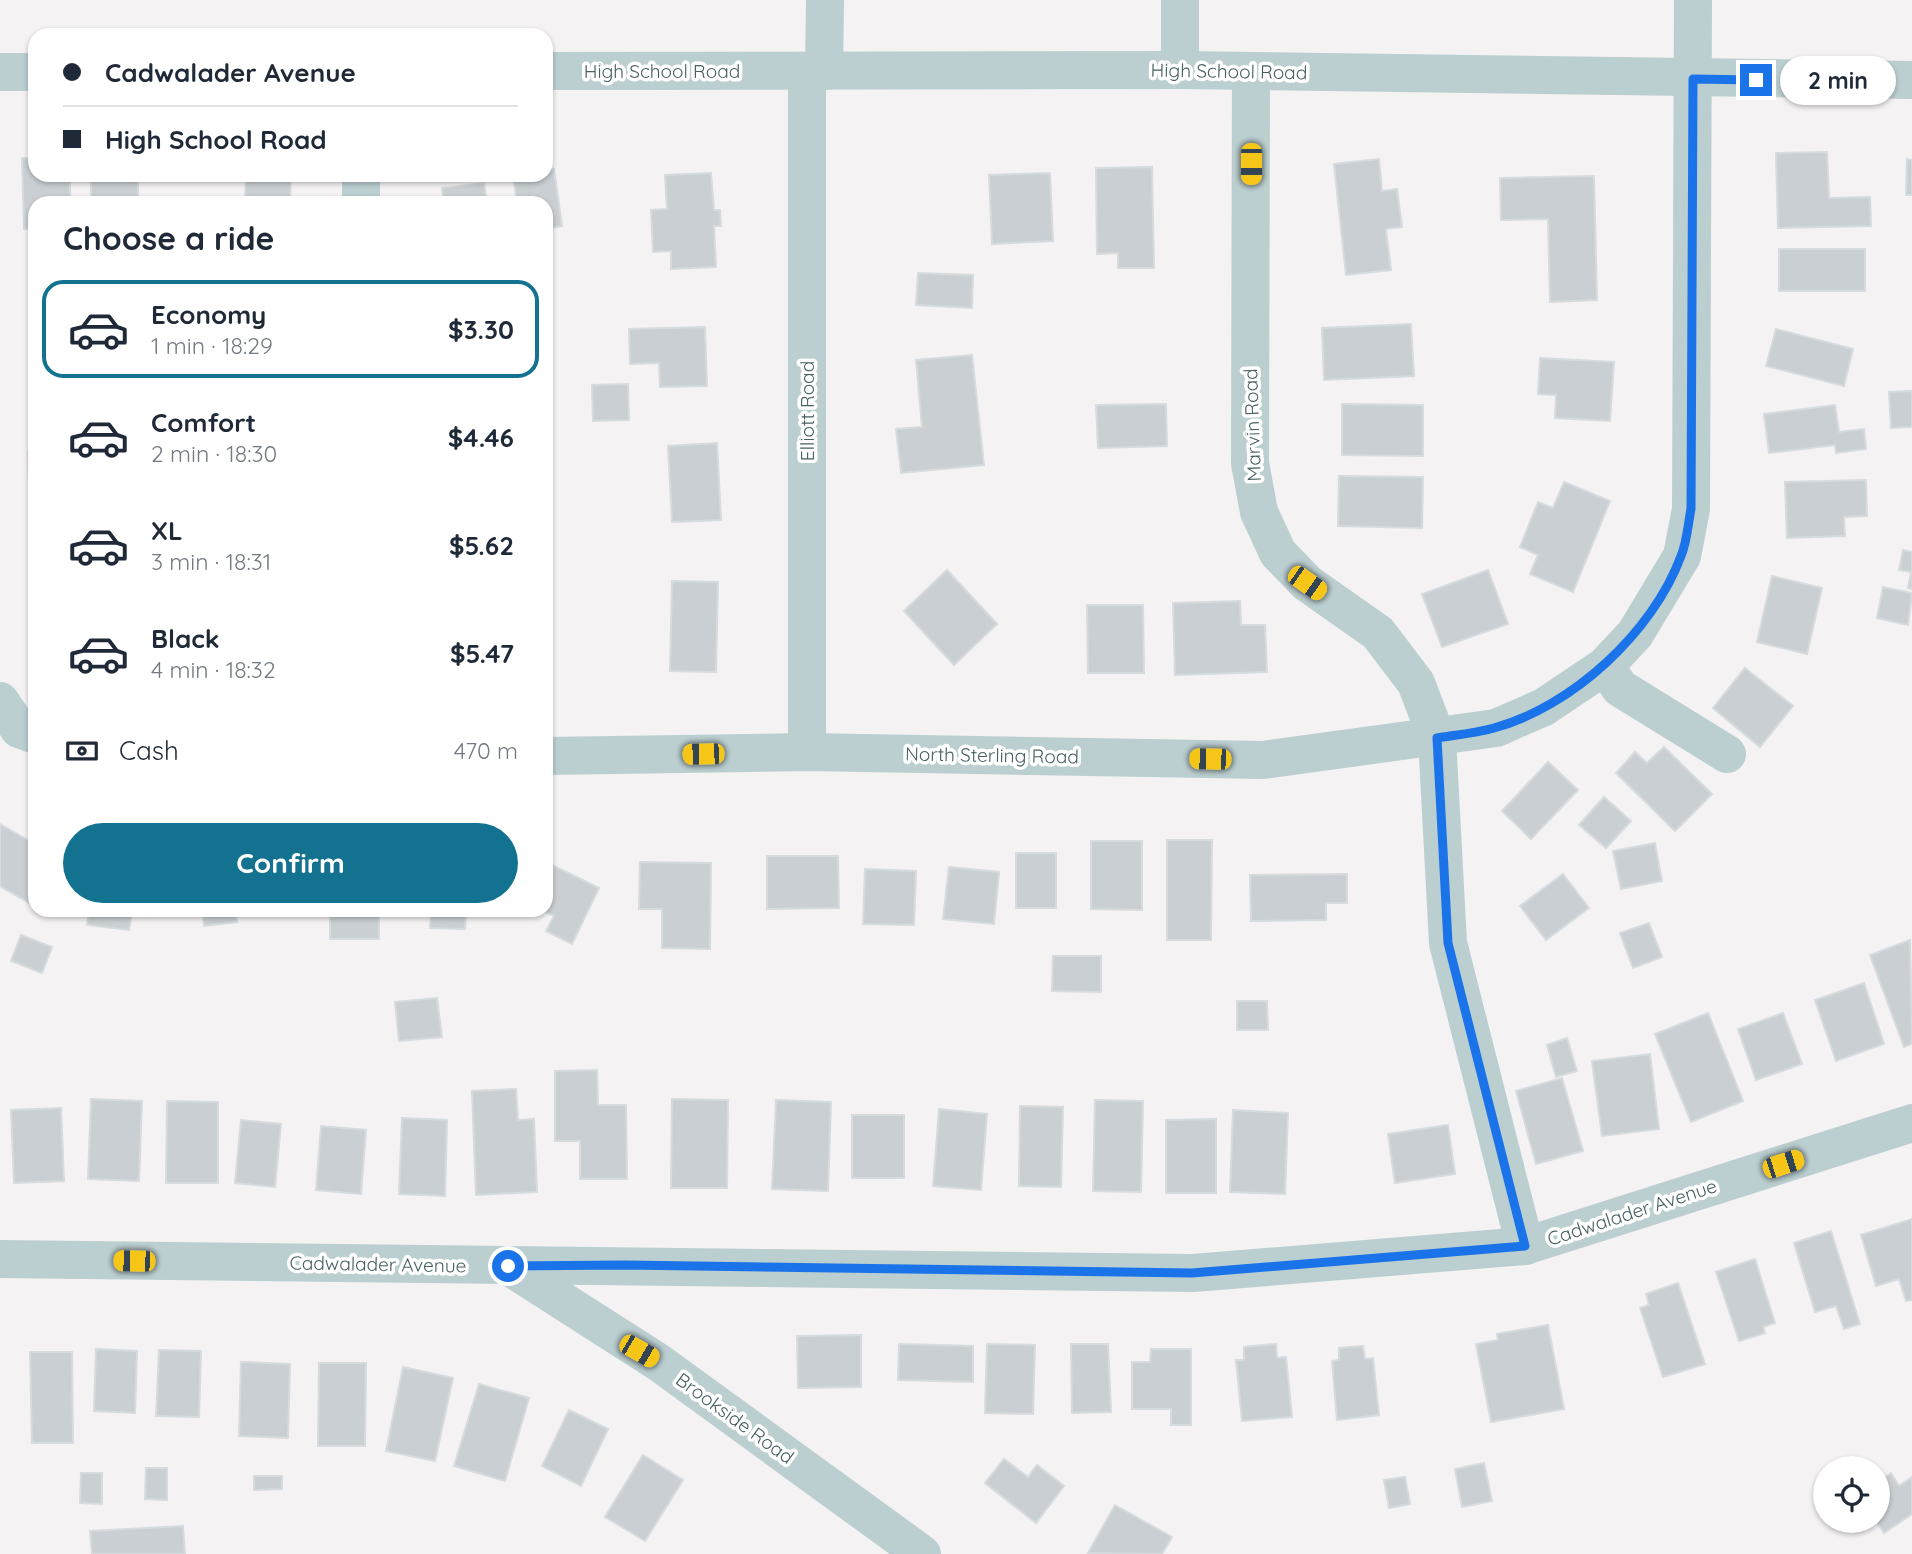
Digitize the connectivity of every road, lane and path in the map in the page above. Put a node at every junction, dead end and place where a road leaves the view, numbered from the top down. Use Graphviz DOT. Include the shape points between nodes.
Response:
graph roads {
  1 [pos="825,0"];
  2 [pos="1180,0"];
  3 [pos="1693,0"];
  4 [pos="1180,70"];
  5 [pos="553,71"];
  6 [pos="815,71"];
  7 [pos="1251,71"];
  8 [pos="0,72"];
  9 [pos="28,72"];
  10 [pos="1693,79"];
  11 [pos="1912,80"];
  12 [pos="1605,666"];
  13 [pos="0,701"];
  14 [pos="28,732"];
  15 [pos="1437,738"];
  16 [pos="807,752"];
  17 [pos="1727,754"];
  18 [pos="553,756"];
  19 [pos="1912,1123"];
  20 [pos="1525,1246"];
  21 [pos="0,1259"];
  22 [pos="508,1266"];
  23 [pos="922,1554"];
  1 -- 6 [label="street, Elliott Road"];
  2 -- 4 [label="street"];
  3 -- 10 [label="street, North Sterling Road"];
  4 -- 6 [label="street, High School Road"];
  4 -- 7 [label="street, High School Road"];
  5 -- 6 [label="street, High School Road"];
  6 -- 16 [label="street, Elliott Road"];
  7 -- 10 [label="street, High School Road"];
  7 -- 15 [label="street, Marvin Road" via="1250,463 1259,512 1278,553 1307,583 1378,633 1416,683"];
  8 -- 9 [label="street"];
  10 -- 11 [label="street, High School Road"];
  10 -- 12 [label="street, North Sterling Road" via="1691,509 1682,556 1635,634"];
  12 -- 15 [label="street, North Sterling Road" via="1544,707 1496,728"];
  12 -- 17 [label="street" via="1620,688"];
  13 -- 14 [label="street" via="19,729"];
  15 -- 16 [label="street, North Sterling Road" via="1263,760"];
  15 -- 20 [label="street, Marvin Road" via="1448,943"];
  16 -- 18 [label="street, North Sterling Road"];
  19 -- 20 [label="street, Cadwalader Avenue"];
  20 -- 22 [label="street, Cadwalader Avenue" via="1192,1273"];
  21 -- 22 [label="street, Cadwalader Avenue"];
  22 -- 23 [label="street, Brookside Road" via="658,1362"];
}
